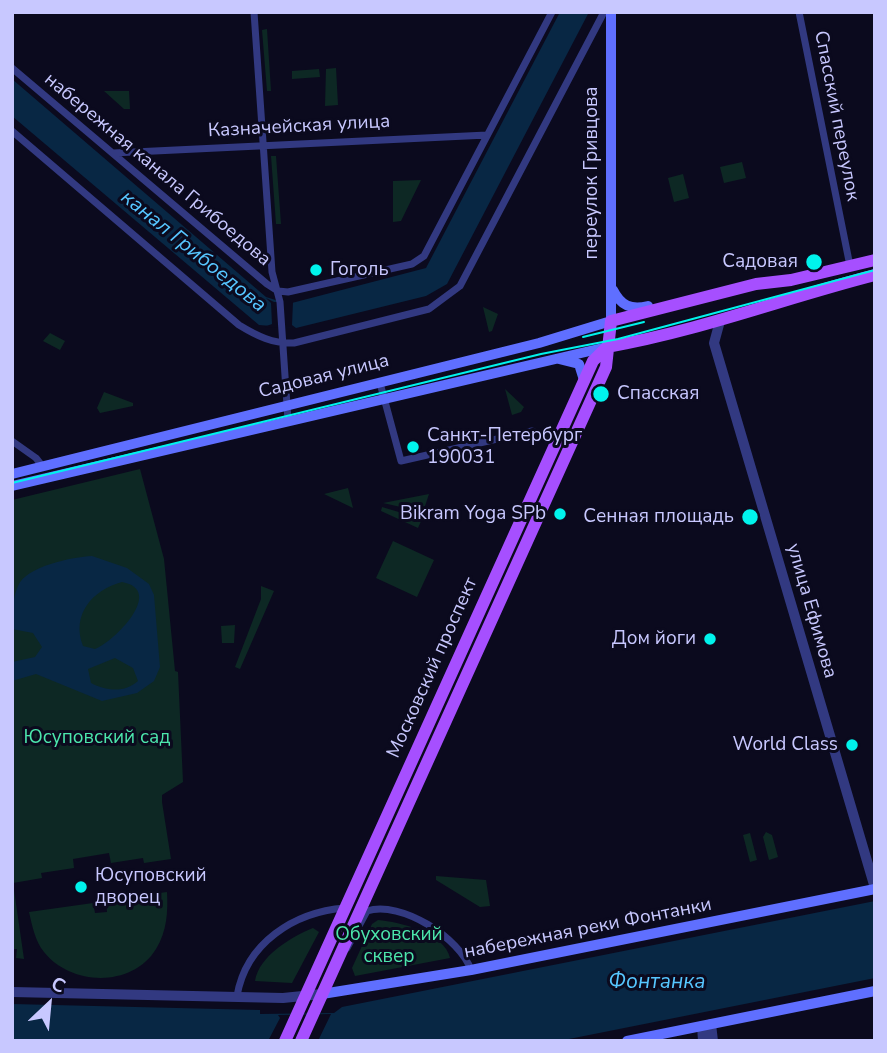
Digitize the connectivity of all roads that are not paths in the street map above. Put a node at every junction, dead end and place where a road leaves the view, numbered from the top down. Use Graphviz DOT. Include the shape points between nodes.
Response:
graph roads {
  1 [pos="254,12"];
  2 [pos="552,12"];
  3 [pos="604,12"];
  4 [pos="611,12"];
  5 [pos="799,12"];
  6 [pos="12,68"];
  7 [pos="12,131"];
  8 [pos="487,135"];
  9 [pos="263,144"];
  10 [pos="113,153"];
  11 [pos="875,260"];
  12 [pos="850,266"];
  13 [pos="875,275"];
  14 [pos="612,288"];
  15 [pos="278,291"];
  16 [pos="667,306"];
  17 [pos="720,321"];
  18 [pos="692,328"];
  19 [pos="609,334"];
  20 [pos="714,343"];
  21 [pos="282,344"];
  22 [pos="549,359"];
  23 [pos="584,380"];
  24 [pos="380,383"];
  25 [pos="384,397"];
  26 [pos="286,406"];
  27 [pos="288,420"];
  28 [pos="557,440"];
  29 [pos="12,441"];
  30 [pos="44,472"];
  31 [pos="12,474"];
  32 [pos="12,486"];
  33 [pos="875,889"];
  34 [pos="346,908"];
  35 [pos="336,963"];
  36 [pos="471,970"];
  37 [pos="875,991"];
  38 [pos="12,992"];
  39 [pos="322,994"];
  40 [pos="237,996"];
  41 [pos="307,996"];
  42 [pos="707,1025"];
  43 [pos="285,1041"];
  44 [pos="301,1041"];
  45 [pos="627,1041"];
  46 [pos="703,1041"];
  47 [pos="713,1041"];
  1 -- 9 [label="street"];
  2 -- 8 [label="street, набережная канала Грибоедова"];
  3 -- 21 [label="street" via="460,286 429,309"];
  4 -- 14 [label="main road, переулок Гривцова"];
  5 -- 12 [label="street, Спасский переулок"];
  6 -- 10 [label="street, набережная канала Грибоедова"];
  7 -- 21 [label="street" via="239,325"];
  8 -- 9 [label="street, Казначейская улица"];
  8 -- 15 [label="street, набережная канала Грибоедова" via="424,256"];
  9 -- 10 [label="street, Казначейская улица"];
  9 -- 15 [label="street" via="273,280"];
  10 -- 15 [label="street, набережная канала Грибоедова"];
  11 -- 12 [label="main road"];
  12 -- 16 [label="main road"];
  13 -- 17 [label="main road, Садовая улица"];
  14 -- 16 [label="main road" via="627,307"];
  14 -- 19 [label="main road, переулок Гривцова"];
  15 -- 21 [label="street"];
  16 -- 19 [label="main road, Садовая улица" via="644,311"];
  17 -- 18 [label="main road, Садовая улица"];
  17 -- 20 [label="street"];
  18 -- 19 [label="main road, Садовая улица"];
  18 -- 20 [label="street"];
  19 -- 22 [label="main road"];
  19 -- 23 [label="main road, Московский проспект"];
  19 -- 24 [label="main road, Садовая улица" via="539,343"];
  19 -- 35 [label="main road, Московский проспект" via="606,367"];
  20 -- 33 [label="street, улица Ефимова"];
  21 -- 26 [label="street"];
  22 -- 23 [label="main road" via="574,362 582,368"];
  22 -- 25 [label="main road, Садовая улица"];
  23 -- 28 [label="main road, Московский проспект"];
  24 -- 25 [label="street"];
  24 -- 26 [label="main road, Садовая улица"];
  25 -- 27 [label="main road, Садовая улица"];
  25 -- 28 [label="street" via="401,461 532,430"];
  26 -- 27 [label="street"];
  26 -- 30 [label="main road, Садовая улица"];
  27 -- 30 [label="main road, Садовая улица"];
  28 -- 34 [label="main road, Московский проспект"];
  29 -- 30 [label="street" via="36,458"];
  30 -- 31 [label="main road, Садовая улица"];
  30 -- 32 [label="main road, Садовая улица"];
  33 -- 36 [label="main road, набережная реки Фонтанки"];
  34 -- 40 [label="street" via="300,918 276,933 247,966"];
  34 -- 41 [label="main road, Московский проспект"];
  35 -- 36 [label="street" via="367,911 375,909 433,928 456,946"];
  35 -- 39 [label="main road, Московский проспект"];
  36 -- 39 [label="main road, набережная реки Фонтанки"];
  37 -- 42 [label="main road"];
  38 -- 40 [label="street, набережная реки Фонтанки"];
  39 -- 41 [label="street, набережная реки Фонтанки"];
  39 -- 44 [label="main road, Московский проспект"];
  40 -- 41 [label="street, набережная реки Фонтанки"];
  41 -- 43 [label="main road, Московский проспект"];
  42 -- 45 [label="main road"];
  42 -- 46 [label="street"];
  42 -- 47 [label="street"];
}
